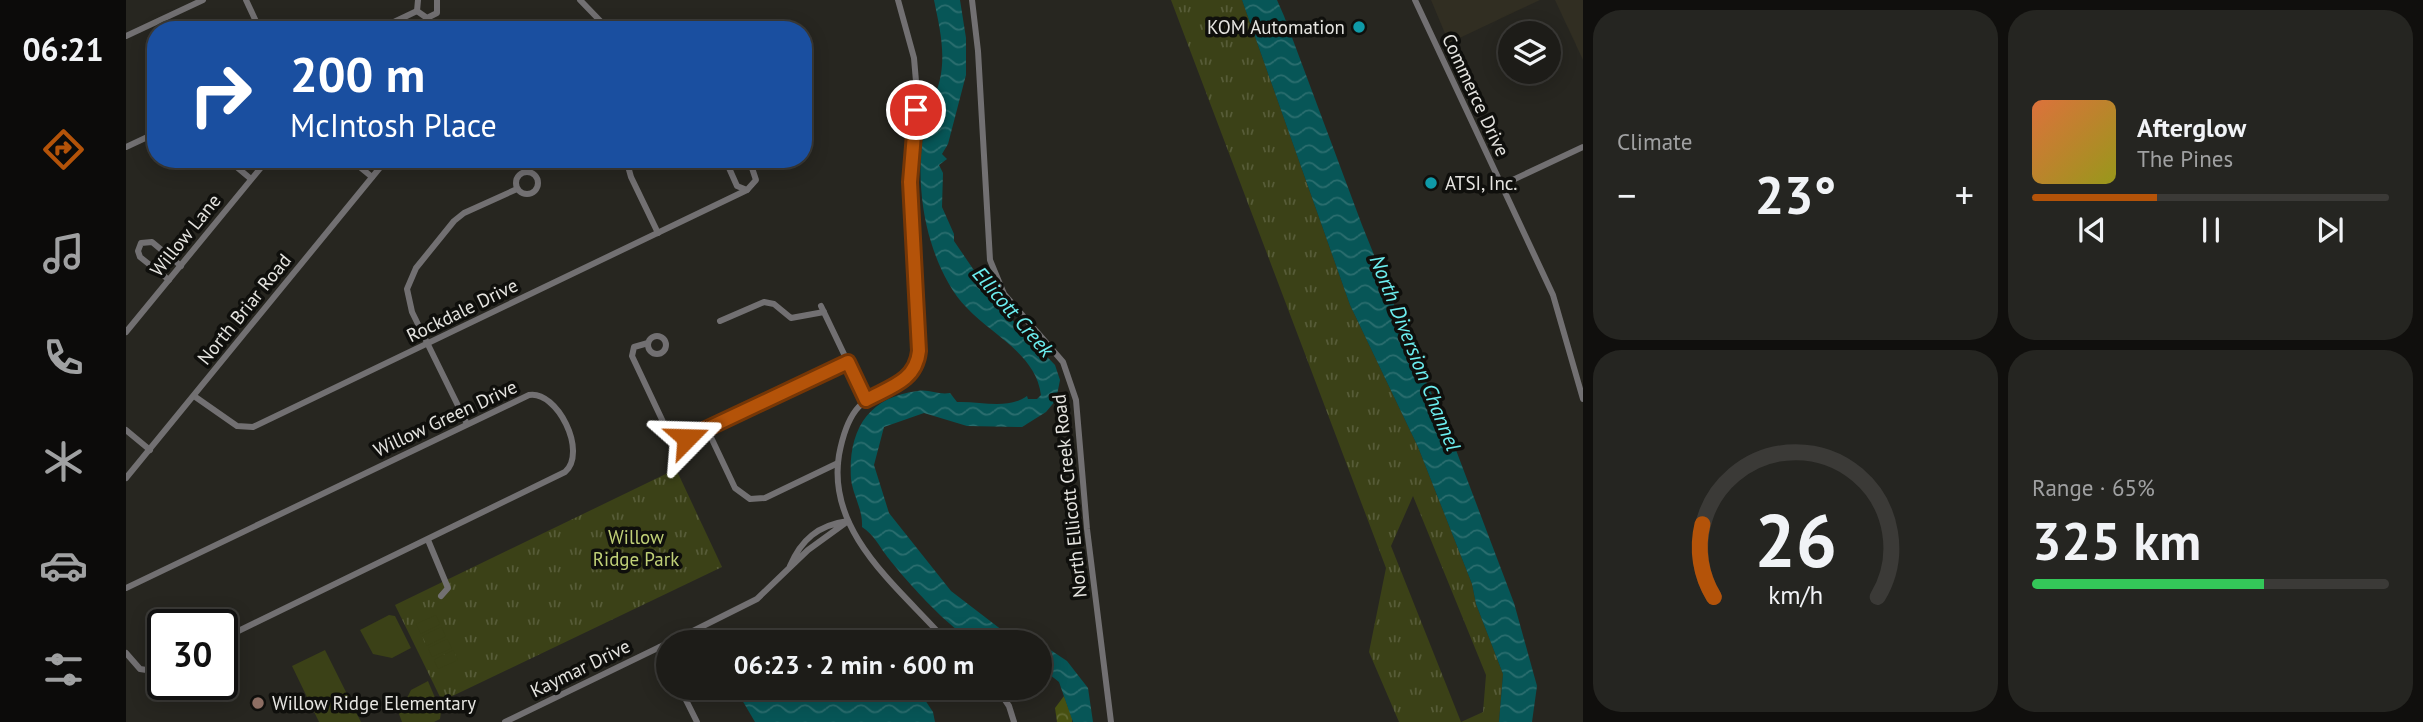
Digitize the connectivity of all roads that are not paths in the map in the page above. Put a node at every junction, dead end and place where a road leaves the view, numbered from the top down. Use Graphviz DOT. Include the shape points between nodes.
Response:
graph roads {
  1 [pos="203,0"];
  2 [pos="246,0"];
  3 [pos="418,0"];
  4 [pos="437,0"];
  5 [pos="580,0"];
  6 [pos="898,0"];
  7 [pos="972,0"];
  8 [pos="1415,0"];
  9 [pos="417,11"];
  10 [pos="158,21"];
  11 [pos="256,21"];
  12 [pos="396,21"];
  13 [pos="600,21"];
  14 [pos="147,26"];
  15 [pos="126,36"];
  16 [pos="147,137"];
  17 [pos="126,147"];
  18 [pos="1583,147"];
  19 [pos="238,168"];
  20 [pos="260,168"];
  21 [pos="361,168"];
  22 [pos="380,168"];
  23 [pos="628,168"];
  24 [pos="729,168"];
  25 [pos="752,168"];
  26 [pos="372,177"];
  27 [pos="251,179"];
  28 [pos="1502,185"];
  29 [pos="517,189"];
  30 [pos="747,190"];
  31 [pos="657,233"];
  32 [pos="181,266"];
  33 [pos="169,280"];
  34 [pos="720,321"];
  35 [pos="126,331"];
  36 [pos="648,343"];
  37 [pos="428,344"];
  38 [pos="848,362"];
  39 [pos="194,396"];
  40 [pos="1583,399"];
  41 [pos="866,400"];
  42 [pos="467,424"];
  43 [pos="126,430"];
  44 [pos="708,431"];
  45 [pos="150,450"];
  46 [pos="838,463"];
  47 [pos="126,478"];
  48 [pos="848,521"];
  49 [pos="428,540"];
  50 [pos="126,588"];
  51 [pos="440,596"];
  52 [pos="697,630"];
  53 [pos="936,630"];
  54 [pos="238,631"];
  55 [pos="656,649"];
  56 [pos="126,653"];
  57 [pos="147,670"];
  58 [pos="686,700"];
  59 [pos="1005,700"];
  60 [pos="505,722"];
  61 [pos="696,722"];
  62 [pos="1014,722"];
  63 [pos="1111,722"];
  1 -- 10 [label="street"];
  2 -- 11 [label="street"];
  3 -- 9 [label="street"];
  4 -- 9 [label="street" via="439,9 434,15 427,18"];
  5 -- 13 [label="street"];
  6 -- 41 [label="street" via="916,80 910,182 919,351 909,377"];
  7 -- 63 [label="street, North Ellicott Creek Road" via="990,260 1004,294 1063,362 1076,400"];
  8 -- 28 [label="street, Commerce Drive"];
  9 -- 12 [label="street"];
  14 -- 15 [label="street"];
  16 -- 17 [label="street"];
  18 -- 28 [label="street"];
  19 -- 27 [label="street"];
  20 -- 27 [label="street, Willow Lane"];
  21 -- 26 [label="street"];
  22 -- 26 [label="street, North Briar Road"];
  23 -- 31 [label="street"];
  24 -- 30 [label="street" via="737,186"];
  25 -- 30 [label="street" via="756,180"];
  26 -- 39 [label="street, North Briar Road"];
  27 -- 32 [label="street, Willow Lane"];
  28 -- 40 [label="street, Commerce Drive" via="1553,295"];
  29 -- 37 [label="street" via="461,215 411,274 409,304"];
  30 -- 31 [label="street, Rockdale Drive"];
  31 -- 37 [label="street, Rockdale Drive"];
  32 -- 33 [label="street, Willow Lane"];
  32 -- 33 [label="street" via="152,242 139,245 140,257"];
  33 -- 35 [label="street, Willow Lane"];
  34 -- 38 [label="street" via="764,302 792,318 823,309"];
  36 -- 44 [label="street" via="634,346 631,352 665,426 674,435 687,438"];
  37 -- 39 [label="street, Rockdale Drive" via="253,427 237,426"];
  37 -- 42 [label="street"];
  38 -- 41 [label="street"];
  38 -- 44 [label="street"];
  39 -- 45 [label="street, North Briar Road"];
  41 -- 46 [label="street" via="847,424"];
  42 -- 49 [label="street, Willow Green Drive" via="540,394 553,403 574,444 575,458 565,472"];
  42 -- 50 [label="street, Willow Green Drive"];
  43 -- 45 [label="street"];
  44 -- 46 [label="street" via="735,488 750,499 765,498"];
  45 -- 47 [label="street, North Briar Road"];
  46 -- 48 [label="street"];
  48 -- 52 [label="street, Kaymar Drive" via="745,607"];
  48 -- 53 [label="street" via="863,548"];
  49 -- 51 [label="street" via="447,579 448,588"];
  49 -- 54 [label="street, Willow Green Drive"];
  55 -- 60 [label="street, Kaymar Drive"];
  56 -- 57 [label="street" via="140,669"];
  58 -- 61 [label="street"];
  59 -- 62 [label="street"];
}
